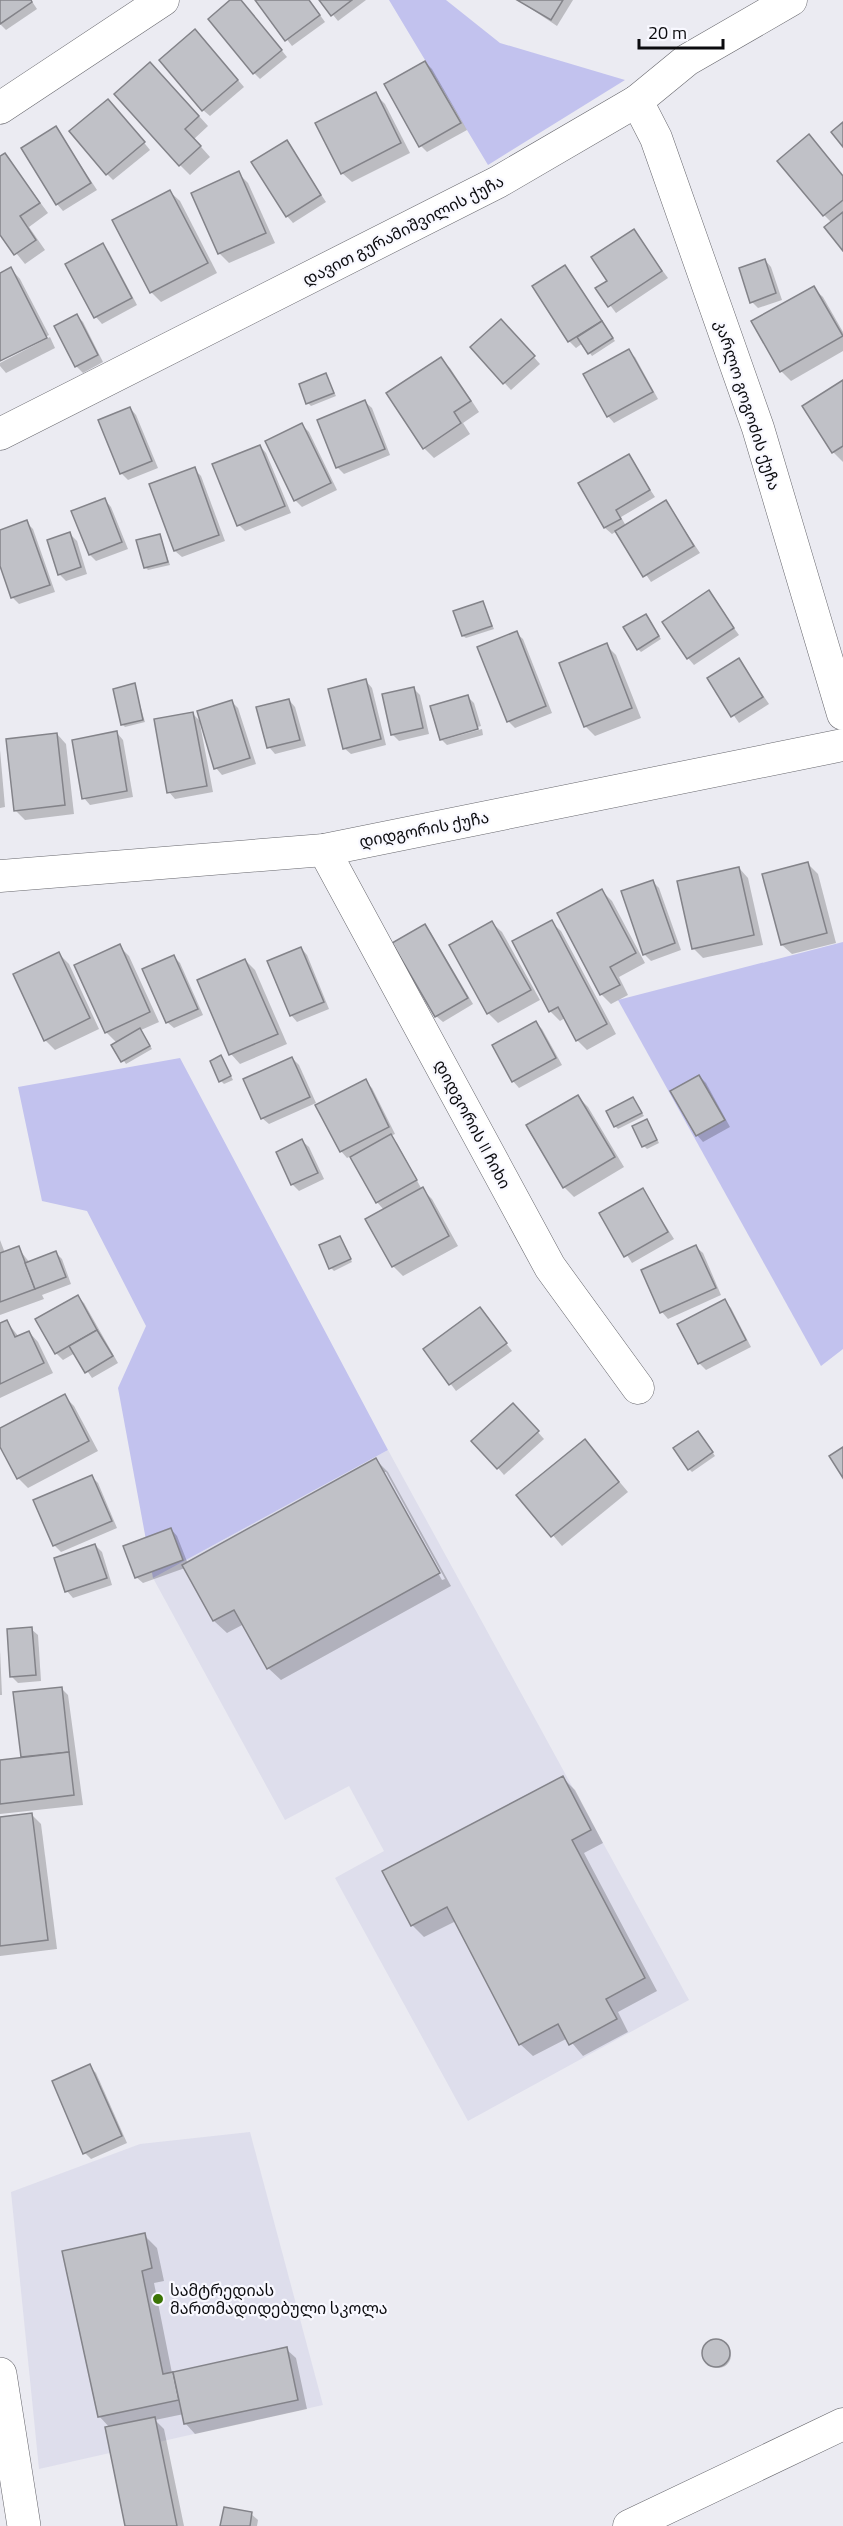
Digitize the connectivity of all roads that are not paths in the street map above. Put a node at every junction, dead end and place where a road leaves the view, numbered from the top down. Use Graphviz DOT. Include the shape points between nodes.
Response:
graph roads {
  1 [pos="163,0"];
  2 [pos="791,0"];
  3 [pos="637,101"];
  4 [pos="0,108"];
  5 [pos="0,435"];
  6 [pos="843,714"];
  7 [pos="843,745"];
  8 [pos="324,849"];
  9 [pos="0,876"];
  10 [pos="638,1388"];
  11 [pos="0,2374"];
  12 [pos="843,2424"];
  13 [pos="24,2526"];
  14 [pos="629,2526"];
  1 -- 4 [label="street"];
  2 -- 3 [label="street, დავით გურამიშვილის ქუჩა" via="687,60"];
  3 -- 5 [label="street, დავით გურამიშვილის ქუჩა" via="498,182"];
  3 -- 6 [label="street, კარლო გოგოძის ქუჩა" via="656,138 758,428"];
  7 -- 8 [label="street, დიდგორის ქუჩა"];
  8 -- 9 [label="street, დიდგორის ქუჩა"];
  8 -- 10 [label="street, დიდგორის II ჩიხი" via="550,1267"];
  11 -- 13 [label="street"];
  12 -- 14 [label="street"];
}
